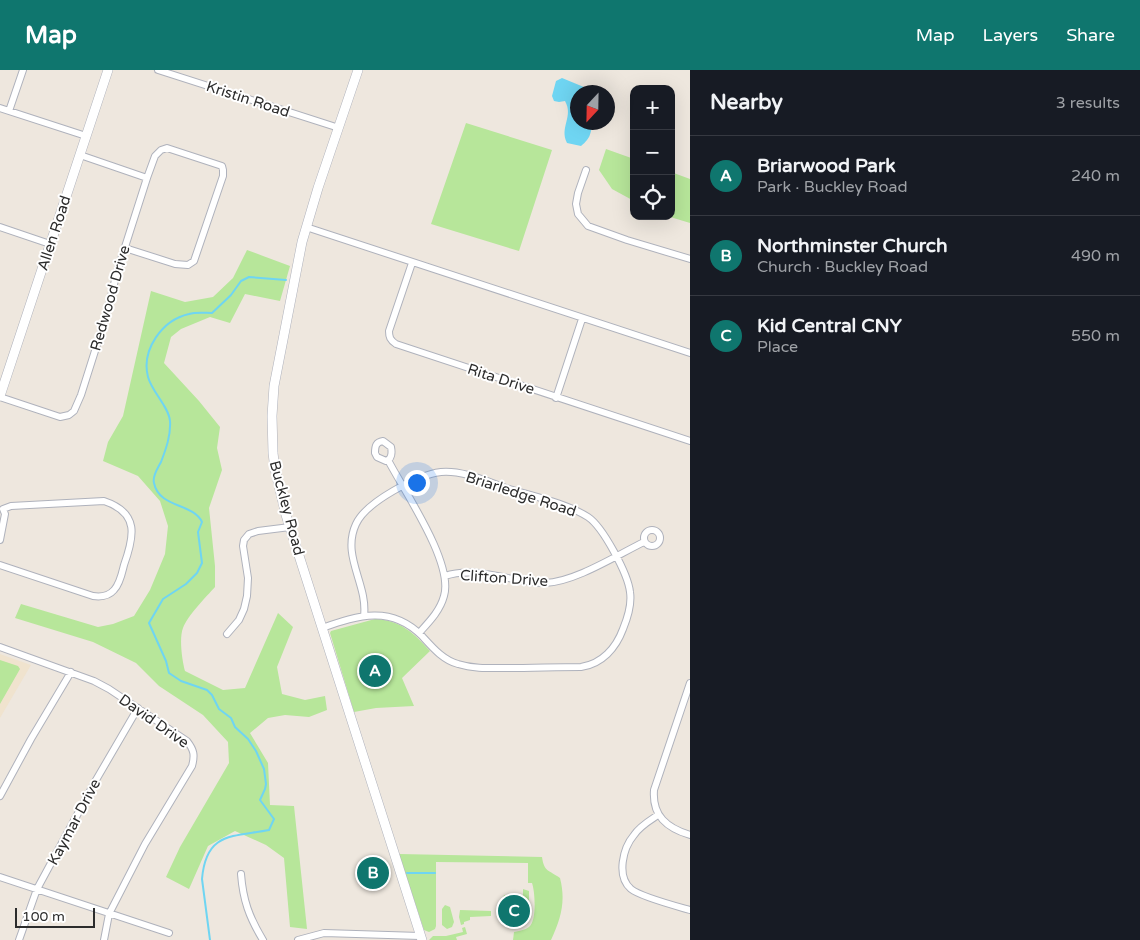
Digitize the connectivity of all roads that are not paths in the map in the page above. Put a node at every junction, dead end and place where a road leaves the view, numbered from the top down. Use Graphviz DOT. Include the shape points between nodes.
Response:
graph roads {
  1 [pos="23,70"];
  2 [pos="108,70"];
  3 [pos="158,70"];
  4 [pos="358,70"];
  5 [pos="0,108"];
  6 [pos="9,111"];
  7 [pos="338,128"];
  8 [pos="86,136"];
  9 [pos="80,155"];
  10 [pos="586,170"];
  11 [pos="147,178"];
  12 [pos="0,227"];
  13 [pos="306,227"];
  14 [pos="50,244"];
  15 [pos="125,248"];
  16 [pos="690,259"];
  17 [pos="412,263"];
  18 [pos="582,319"];
  19 [pos="690,353"];
  20 [pos="0,397"];
  21 [pos="556,398"];
  22 [pos="690,441"];
  23 [pos="388,460"];
  24 [pos="402,487"];
  25 [pos="2,508"];
  26 [pos="290,527"];
  27 [pos="0,540"];
  28 [pos="644,542"];
  29 [pos="615,556"];
  30 [pos="0,565"];
  31 [pos="445,576"];
  32 [pos="364,616"];
  33 [pos="322,628"];
  34 [pos="227,634"];
  35 [pos="419,634"];
  36 [pos="0,647"];
  37 [pos="71,672"];
  38 [pos="690,683"];
  39 [pos="138,708"];
  40 [pos="0,796"];
  41 [pos="658,815"];
  42 [pos="690,835"];
  43 [pos="241,874"];
  44 [pos="0,877"];
  45 [pos="37,890"];
  46 [pos="690,910"];
  47 [pos="109,914"];
  48 [pos="169,933"];
  49 [pos="421,938"];
  50 [pos="19,940"];
  51 [pos="104,940"];
  52 [pos="263,940"];
  53 [pos="298,940"];
  1 -- 6 [label="street"];
  2 -- 8 [label="street, Allen Road"];
  3 -- 7 [label="street, Kristin Road"];
  4 -- 7 [label="street, Buckley Road"];
  5 -- 6 [label="street"];
  6 -- 8 [label="street"];
  7 -- 13 [label="street, Buckley Road"];
  8 -- 9 [label="street, Allen Road"];
  9 -- 11 [label="street"];
  9 -- 14 [label="street, Allen Road"];
  10 -- 16 [label="street" via="576,204 578,214 588,226"];
  11 -- 15 [label="street, Redwood Drive"];
  11 -- 15 [label="street, Redwood Drive" via="155,156 167,148 217,164 223,170 197,255 189,265 175,264"];
  12 -- 14 [label="street"];
  13 -- 17 [label="street"];
  13 -- 26 [label="street, Buckley Road" via="274,386 272,416 275,469"];
  14 -- 20 [label="street, Allen Road"];
  15 -- 20 [label="street, Redwood Drive" via="74,411 60,417"];
  17 -- 18 [label="street"];
  17 -- 21 [label="street, Rita Drive" via="389,330 391,341"];
  18 -- 19 [label="street"];
  18 -- 21 [label="street"];
  21 -- 22 [label="street, Rita Drive"];
  23 -- 24 [label="street"];
  24 -- 29 [label="street, Briarledge Road" via="427,475 456,472 571,508 595,523"];
  24 -- 31 [label="street" via="437,550"];
  24 -- 32 [label="street, Briarledge Road" via="370,505 360,516 351,536 353,561 364,600"];
  25 -- 27 [label="street" via="5,514"];
  25 -- 30 [label="street" via="104,501 117,506 128,518 132,542 115,590 104,596 93,596"];
  26 -- 33 [label="street, Buckley Road"];
  26 -- 34 [label="street" via="258,530 244,540 247,596 239,620"];
  28 -- 29 [label="street, Clifton Drive"];
  29 -- 31 [label="street, Clifton Drive" via="588,570 546,583 479,574"];
  29 -- 35 [label="street, Briarledge Road" via="630,591 628,618 615,647 588,666 469,667 444,658"];
  31 -- 35 [label="street" via="445,595 438,611"];
  32 -- 33 [label="street, Briarledge Road"];
  32 -- 35 [label="street, Briarledge Road" via="392,617"];
  33 -- 49 [label="street, Buckley Road"];
  36 -- 37 [label="street, David Drive"];
  37 -- 39 [label="street, David Drive" via="109,689"];
  37 -- 40 [label="street"];
  38 -- 41 [label="street" via="654,790"];
  39 -- 45 [label="street, Kaymar Drive"];
  39 -- 47 [label="street, David Drive" via="187,741 195,755 192,766 145,844"];
  41 -- 42 [label="street" via="669,826"];
  41 -- 46 [label="street" via="632,836 624,857 623,874 630,888"];
  43 -- 52 [label="street" via="243,897"];
  44 -- 45 [label="street"];
  45 -- 47 [label="street"];
  45 -- 50 [label="street, Kaymar Drive"];
  47 -- 48 [label="street"];
  47 -- 51 [label="street, David Drive"];
  49 -- 53 [label="street" via="330,933"];
}
